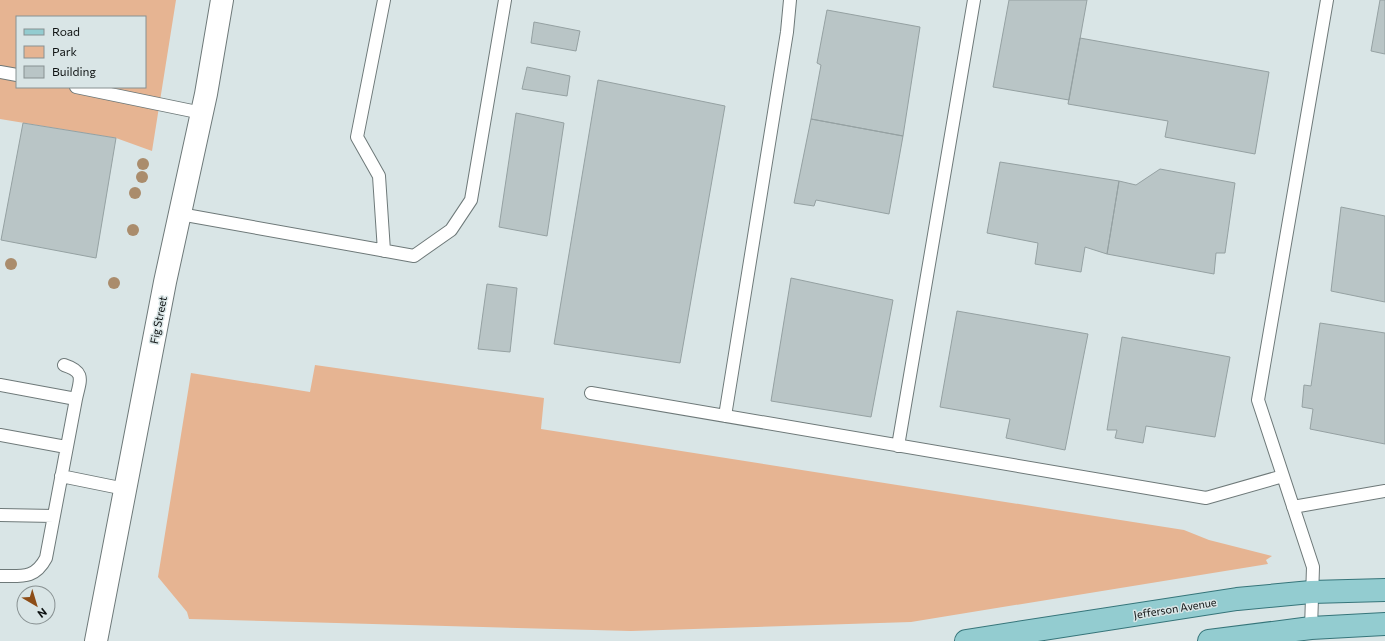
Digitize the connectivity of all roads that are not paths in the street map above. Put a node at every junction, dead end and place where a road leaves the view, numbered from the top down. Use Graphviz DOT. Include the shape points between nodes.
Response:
graph roads {
  1 [pos="222,0"];
  2 [pos="384,0"];
  3 [pos="504,0"];
  4 [pos="790,0"];
  5 [pos="974,0"];
  6 [pos="1327,0"];
  7 [pos="0,72"];
  8 [pos="16,75"];
  9 [pos="81,88"];
  10 [pos="202,113"];
  11 [pos="180,214"];
  12 [pos="384,251"];
  13 [pos="64,365"];
  14 [pos="0,384"];
  15 [pos="591,393"];
  16 [pos="76,399"];
  17 [pos="725,416"];
  18 [pos="0,435"];
  19 [pos="898,446"];
  20 [pos="66,447"];
  21 [pos="61,476"];
  22 [pos="1282,476"];
  23 [pos="125,489"];
  24 [pos="1385,491"];
  25 [pos="1293,507"];
  26 [pos="0,515"];
  27 [pos="54,516"];
  28 [pos="0,576"];
  29 [pos="1385,590"];
  30 [pos="1311,592"];
  31 [pos="1385,624"];
  32 [pos="1311,628"];
  33 [pos="96,641"];
  34 [pos="966,641"];
  35 [pos="1209,641"];
  1 -- 10 [label="street, Fig Street"];
  2 -- 12 [label="lane" via="357,138 379,176"];
  3 -- 12 [label="lane" via="471,200 451,230 414,256"];
  4 -- 17 [label="lane"];
  5 -- 19 [label="lane"];
  6 -- 22 [label="lane" via="1258,400"];
  7 -- 8 [label="lane"];
  9 -- 10 [label="lane"];
  10 -- 11 [label="street, Fig Street"];
  11 -- 12 [label="lane"];
  11 -- 23 [label="street, Fig Street"];
  13 -- 16 [label="lane" via="76,369 80,374"];
  14 -- 16 [label="lane"];
  15 -- 17 [label="lane"];
  16 -- 20 [label="lane"];
  17 -- 19 [label="lane"];
  18 -- 20 [label="lane"];
  19 -- 22 [label="lane" via="1206,498"];
  20 -- 21 [label="lane"];
  21 -- 23 [label="lane"];
  21 -- 27 [label="lane"];
  22 -- 25 [label="lane"];
  23 -- 33 [label="street, Fig Street"];
  24 -- 25 [label="lane"];
  25 -- 30 [label="lane" via="1313,567"];
  26 -- 27 [label="lane"];
  27 -- 28 [label="lane" via="46,558 40,568 33,574"];
  29 -- 30 [label="main road, Jefferson Avenue"];
  30 -- 32 [label="lane"];
  30 -- 34 [label="main road, Jefferson Avenue" via="1237,598"];
  31 -- 32 [label="main road"];
  32 -- 35 [label="main road"];
}
